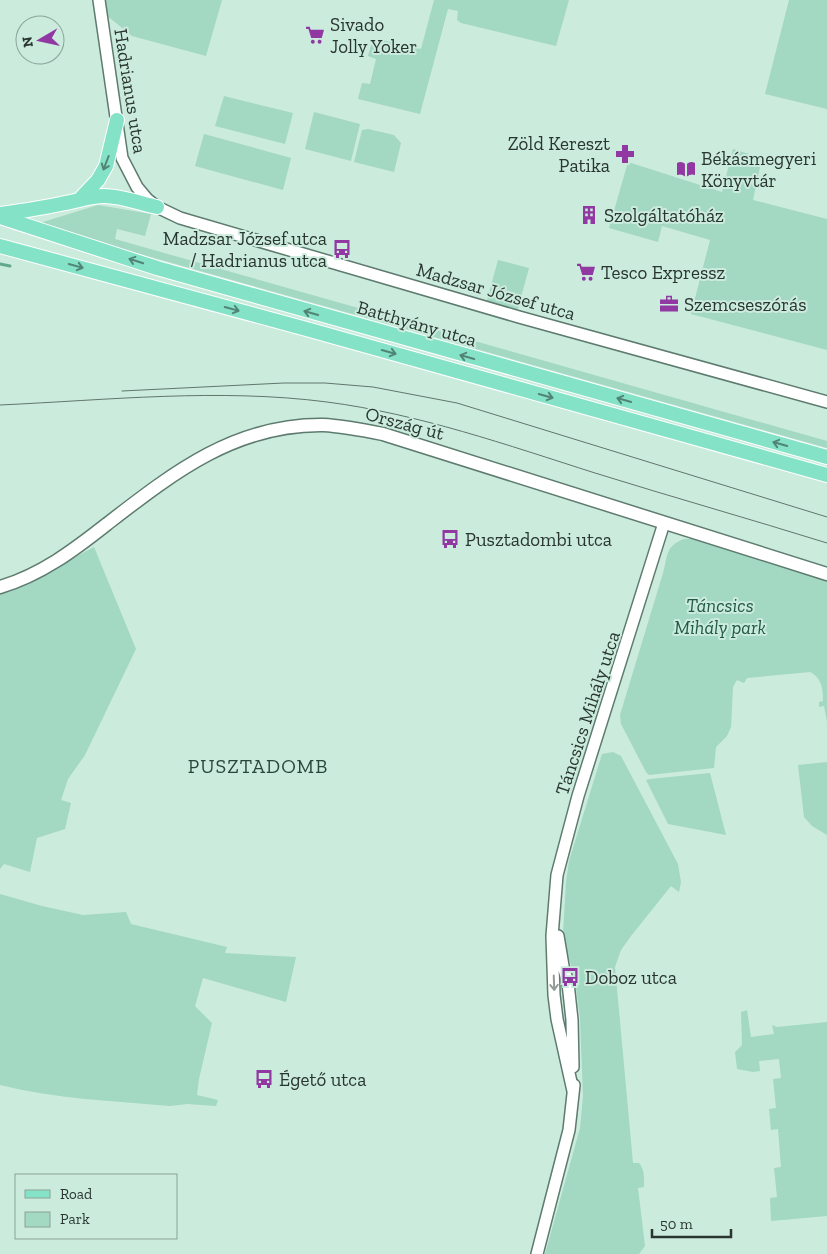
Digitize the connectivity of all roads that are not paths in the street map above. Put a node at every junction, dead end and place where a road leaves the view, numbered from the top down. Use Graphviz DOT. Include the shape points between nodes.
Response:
graph roads {
  1 [pos="99,0"];
  2 [pos="117,120"];
  3 [pos="80,199"];
  4 [pos="157,207"];
  5 [pos="0,215"];
  6 [pos="0,246"];
  7 [pos="827,402"];
  8 [pos="827,457"];
  9 [pos="827,474"];
  10 [pos="664,523"];
  11 [pos="827,574"];
  12 [pos="0,587"];
  13 [pos="537,1254"];
  1 -- 2 [label="street, Hadrianus utca"];
  2 -- 3 [label="main road, one-way" via="106,166"];
  2 -- 4 [label="street, Hadrianus utca" via="122,158 130,176"];
  3 -- 4 [label="main road" via="115,197"];
  3 -- 5 [label="main road"];
  4 -- 7 [label="street, Madzsar József utca" via="180,218 519,317"];
  8 -- 5 [label="main road, Batthyány utca, one-way" via="174,273"];
  6 -- 9 [label="main road, Batthyány utca, one-way"];
  10 -- 11 [label="main road, Ország út"];
  10 -- 12 [label="main road, Ország út" via="383,434 324,425 288,427 248,437 202,456 152,489 64,556"];
  10 -- 13 [label="street, Táncsics Mihály utca" via="557,875 552,936 554,996 573,1091 568,1137"];
}
